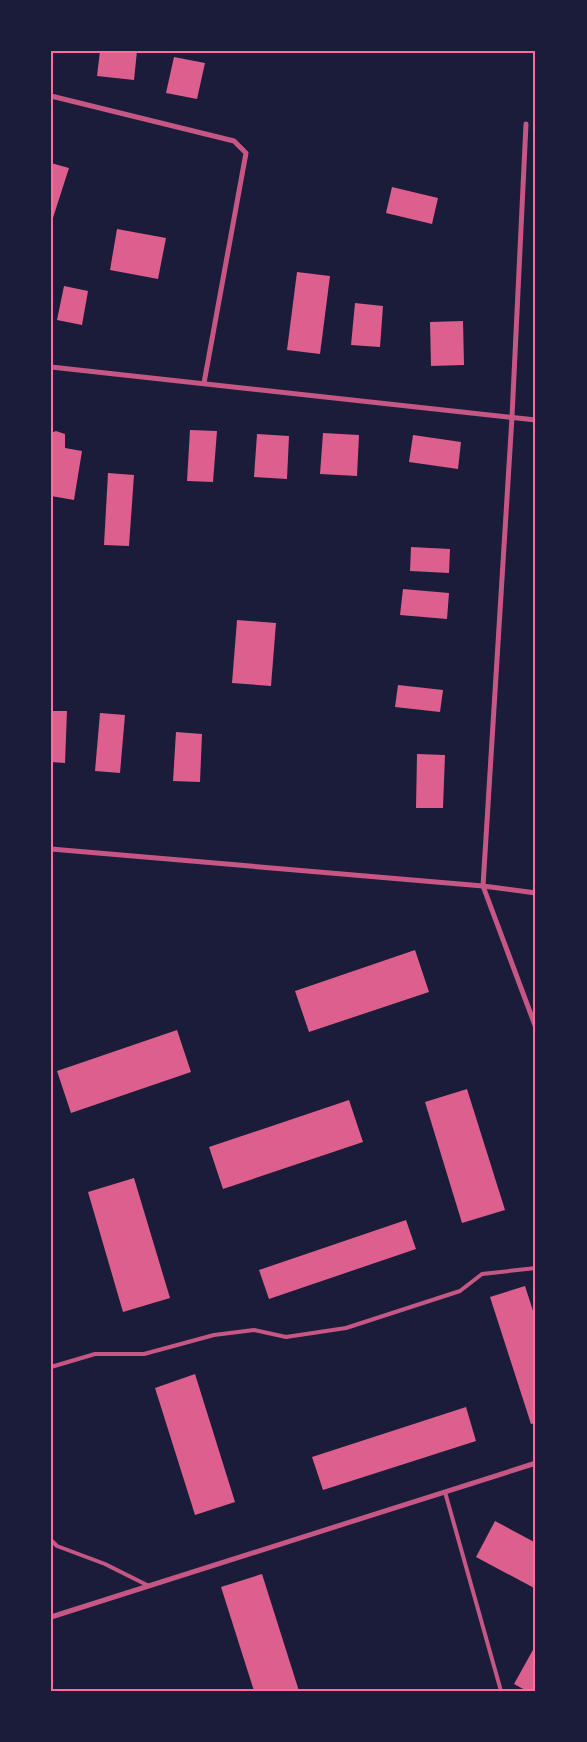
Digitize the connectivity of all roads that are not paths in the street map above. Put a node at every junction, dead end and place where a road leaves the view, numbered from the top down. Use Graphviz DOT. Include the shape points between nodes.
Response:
graph roads {
  1 [pos="51,96"];
  2 [pos="526,124"];
  3 [pos="51,367"];
  4 [pos="204,383"];
  5 [pos="512,417"];
  6 [pos="536,420"];
  7 [pos="51,849"];
  8 [pos="483,886"];
  9 [pos="536,893"];
  10 [pos="536,1028"];
  11 [pos="536,1268"];
  12 [pos="51,1367"];
  13 [pos="536,1463"];
  14 [pos="445,1492"];
  15 [pos="51,1540"];
  16 [pos="149,1586"];
  17 [pos="51,1618"];
  18 [pos="502,1691"];
  1 -- 4 [label="street" via="234,141 246,153"];
  2 -- 5 [label="street"];
  3 -- 4 [label="street"];
  4 -- 5 [label="street"];
  5 -- 6 [label="street"];
  5 -- 8 [label="street"];
  7 -- 8 [label="street"];
  8 -- 9 [label="street"];
  8 -- 10 [label="street"];
  11 -- 12 [label="lane" via="482,1274 460,1291 346,1328 286,1337 254,1330 214,1335 144,1354 95,1354"];
  13 -- 14 [label="street"];
  14 -- 16 [label="street"];
  14 -- 18 [label="lane"];
  15 -- 16 [label="lane" via="57,1546 105,1564"];
  16 -- 17 [label="street"];
}
